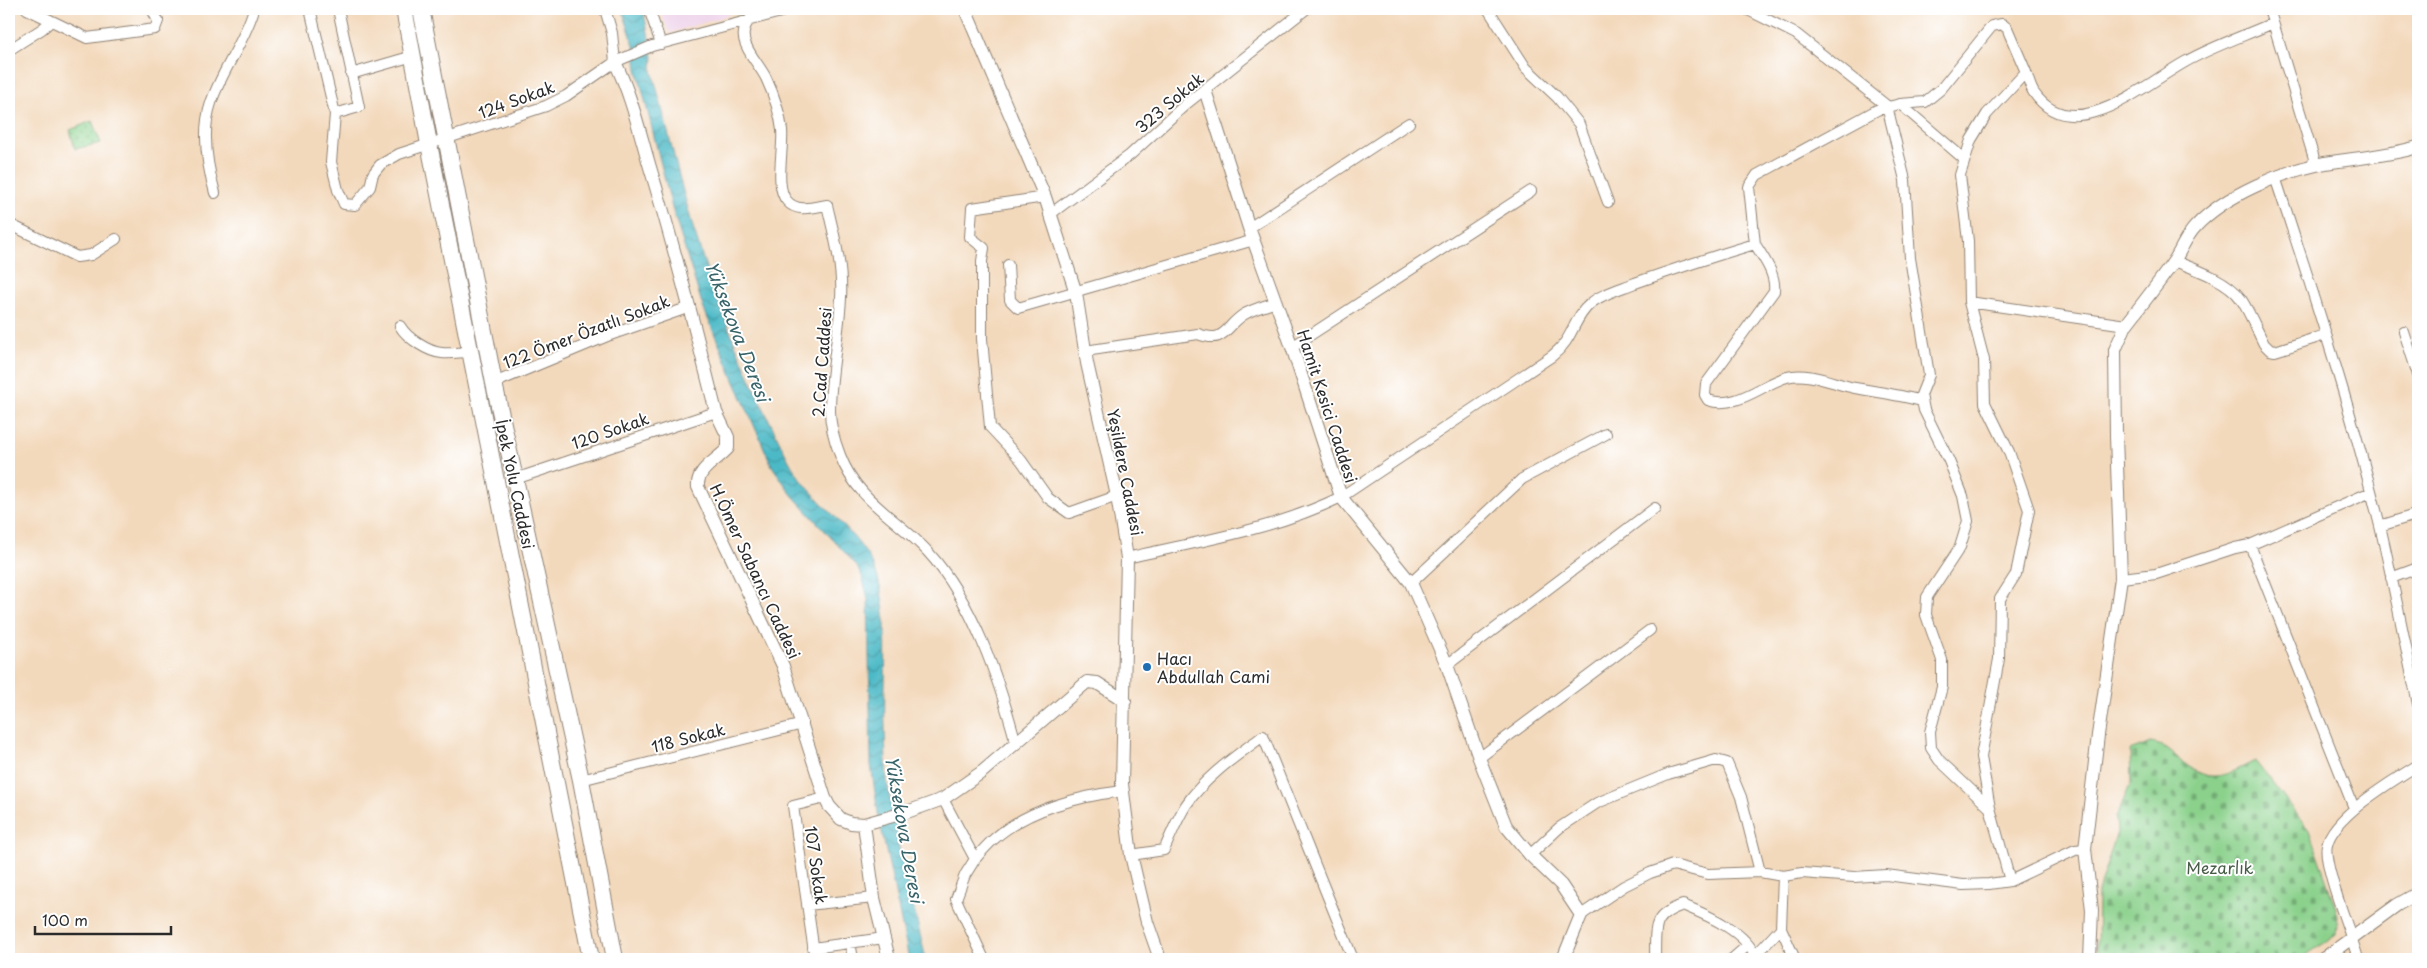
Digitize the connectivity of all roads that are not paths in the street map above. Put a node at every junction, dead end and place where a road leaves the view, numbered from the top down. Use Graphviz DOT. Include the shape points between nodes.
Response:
graph roads {
  1 [pos="27,9"];
  2 [pos="152,9"];
  3 [pos="254,9"];
  4 [pos="310,9"];
  5 [pos="338,9"];
  6 [pos="404,9"];
  7 [pos="421,9"];
  8 [pos="605,9"];
  9 [pos="649,9"];
  10 [pos="753,9"];
  11 [pos="792,9"];
  12 [pos="964,9"];
  13 [pos="1306,9"];
  14 [pos="1488,9"];
  15 [pos="1746,9"];
  16 [pos="2269,9"];
  17 [pos="748,21"];
  18 [pos="50,22"];
  19 [pos="2273,23"];
  20 [pos="657,45"];
  21 [pos="9,50"];
  22 [pos="413,56"];
  23 [pos="615,62"];
  24 [pos="2026,72"];
  25 [pos="351,74"];
  26 [pos="1205,90"];
  27 [pos="1900,104"];
  28 [pos="1887,106"];
  29 [pos="335,114"];
  30 [pos="1409,123"];
  31 [pos="446,139"];
  32 [pos="429,144"];
  33 [pos="2418,147"];
  34 [pos="1964,159"];
  35 [pos="2316,165"];
  36 [pos="2275,177"];
  37 [pos="1530,191"];
  38 [pos="215,193"];
  39 [pos="1045,197"];
  40 [pos="1608,202"];
  41 [pos="1050,215"];
  42 [pos="9,224"];
  43 [pos="1249,228"];
  44 [pos="116,239"];
  45 [pos="1254,240"];
  46 [pos="1755,244"];
  47 [pos="2174,261"];
  48 [pos="1008,265"];
  49 [pos="1076,293"];
  50 [pos="1276,302"];
  51 [pos="1969,302"];
  52 [pos="690,306"];
  53 [pos="2126,325"];
  54 [pos="400,326"];
  55 [pos="2404,332"];
  56 [pos="2325,335"];
  57 [pos="1292,347"];
  58 [pos="1085,351"];
  59 [pos="470,352"];
  60 [pos="2418,375"];
  61 [pos="494,383"];
  62 [pos="1922,401"];
  63 [pos="716,412"];
  64 [pos="1606,434"];
  65 [pos="515,479"];
  66 [pos="2371,492"];
  67 [pos="1117,496"];
  68 [pos="1341,497"];
  69 [pos="1655,508"];
  70 [pos="2418,514"];
  71 [pos="2380,526"];
  72 [pos="2250,546"];
  73 [pos="1127,558"];
  74 [pos="2418,568"];
  75 [pos="2121,578"];
  76 [pos="2391,578"];
  77 [pos="1411,583"];
  78 [pos="1650,630"];
  79 [pos="1447,665"];
  80 [pos="1125,701"];
  81 [pos="2418,704"];
  82 [pos="803,724"];
  83 [pos="1016,743"];
  84 [pos="1478,758"];
  85 [pos="2418,765"];
  86 [pos="581,780"];
  87 [pos="1123,791"];
  88 [pos="825,798"];
  89 [pos="943,799"];
  90 [pos="1990,808"];
  91 [pos="2354,808"];
  92 [pos="868,823"];
  93 [pos="2085,849"];
  94 [pos="1131,855"];
  95 [pos="1530,855"];
  96 [pos="976,858"];
  97 [pos="1760,872"];
  98 [pos="1783,876"];
  99 [pos="2010,881"];
  100 [pos="2418,894"];
  101 [pos="874,898"];
  102 [pos="807,905"];
  103 [pos="1581,915"];
  104 [pos="1781,928"];
  105 [pos="2353,937"];
  106 [pos="884,938"];
  107 [pos="850,942"];
  108 [pos="1747,946"];
  109 [pos="813,948"];
  110 [pos="1755,958"];
  111 [pos="591,959"];
  112 [pos="615,959"];
  113 [pos="815,959"];
  114 [pos="853,959"];
  115 [pos="889,959"];
  116 [pos="984,959"];
  117 [pos="1160,959"];
  118 [pos="1353,959"];
  119 [pos="1564,959"];
  120 [pos="1655,959"];
  121 [pos="1732,959"];
  122 [pos="1795,959"];
  123 [pos="2090,959"];
  124 [pos="2323,959"];
  125 [pos="2358,959"];
  1 -- 18 [label="street"];
  2 -- 18 [label="street" via="158,25 155,29 87,38"];
  3 -- 38 [label="street" via="206,118 206,145"];
  4 -- 29 [label="street"];
  5 -- 25 [label="street"];
  6 -- 22 [label="highway, İpek Yolu Caddesi"];
  7 -- 31 [label="highway, İpek Yolu Caddesi"];
  8 -- 23 [label="street"];
  9 -- 20 [label="street"];
  10 -- 17 [label="street, 2.Cad Caddesi" via="754,15"];
  11 -- 17 [label="street, 124 Sokak"];
  12 -- 39 [label="street, Yeşildere Caddesi"];
  13 -- 26 [label="street, 323 Sokak"];
  14 -- 40 [label="street" via="1526,68 1557,97 1578,124"];
  15 -- 28 [label="street" via="1796,34"];
  16 -- 19 [label="street"];
  17 -- 20 [label="street, 124 Sokak"];
  17 -- 83 [label="street, 2.Cad Caddesi" via="743,37 745,45 766,78 782,129 780,187 787,202 800,209 827,205 832,224 841,297 830,412 832,433 841,458 860,492 928,552 962,597 1003,695"];
  18 -- 21 [label="street"];
  19 -- 24 [label="street" via="2186,61 2100,112 2064,114 2048,107 2034,92"];
  19 -- 35 [label="street"];
  20 -- 23 [label="street, 124 Sokak"];
  22 -- 25 [label="street"];
  22 -- 32 [label="highway, İpek Yolu Caddesi"];
  23 -- 31 [label="street, 124 Sokak" via="546,106"];
  23 -- 52 [label="street, H.Ömer Sabancı Caddesi" via="636,113"];
  24 -- 27 [label="street" via="2007,28 1997,24 1985,32 1941,88 1925,102"];
  24 -- 34 [label="street" via="1987,114"];
  25 -- 29 [label="street" via="358,107"];
  26 -- 41 [label="street, 323 Sokak" via="1130,155"];
  26 -- 43 [label="street, Hamit Kesici Caddesi"];
  27 -- 28 [label="street"];
  27 -- 34 [label="street"];
  28 -- 46 [label="street" via="1753,178 1749,187"];
  28 -- 62 [label="street" via="1905,180 1910,258 1929,376 1921,395"];
  29 -- 32 [label="street, 124 Sokak" via="331,162 344,204 355,206 370,187 373,174 380,165 399,154"];
  30 -- 43 [label="street"];
  31 -- 32 [label="street, 124 Sokak"];
  31 -- 61 [label="highway, İpek Yolu Caddesi"];
  32 -- 59 [label="highway, İpek Yolu Caddesi"];
  33 -- 35 [label="street" via="2395,154"];
  34 -- 51 [label="street" via="1960,175 1968,240"];
  35 -- 36 [label="street"];
  36 -- 47 [label="street" via="2236,197 2196,225"];
  36 -- 56 [label="street"];
  37 -- 57 [label="street"];
  39 -- 41 [label="street, Yeşildere Caddesi"];
  39 -- 67 [label="street" via="972,208 970,237 984,248 982,339 990,426 1021,460 1048,498 1069,513"];
  41 -- 49 [label="street, Yeşildere Caddesi"];
  42 -- 44 [label="street" via="77,257 91,255"];
  43 -- 45 [label="street, Hamit Kesici Caddesi"];
  45 -- 49 [label="street"];
  45 -- 50 [label="street, Hamit Kesici Caddesi"];
  46 -- 62 [label="street" via="1772,274 1774,291 1706,384 1708,400 1724,402 1738,399 1797,375"];
  46 -- 68 [label="street" via="1698,260 1591,302 1568,341 1552,356"];
  47 -- 53 [label="street"];
  47 -- 56 [label="street" via="2201,272 2234,292 2270,350"];
  48 -- 49 [label="street" via="1010,300 1018,308"];
  49 -- 58 [label="street, Yeşildere Caddesi"];
  50 -- 57 [label="street, Hamit Kesici Caddesi"];
  50 -- 58 [label="street" via="1244,314 1225,334 1216,338 1198,334"];
  51 -- 53 [label="street"];
  51 -- 90 [label="street" via="1984,360 1985,403 2009,452 2029,510 2016,574 2000,599 1999,659 1982,757"];
  52 -- 61 [label="street, 122 Ömer Özatlı Sokak"];
  52 -- 63 [label="street, H.Ömer Sabancı Caddesi"];
  53 -- 75 [label="street" via="2116,350"];
  54 -- 59 [label="street" via="418,343 432,350 441,353"];
  55 -- 60 [label="street"];
  56 -- 66 [label="street"];
  57 -- 68 [label="street, Hamit Kesici Caddesi"];
  58 -- 67 [label="street, Yeşildere Caddesi"];
  59 -- 111 [label="highway, İpek Yolu Caddesi"];
  61 -- 65 [label="highway, İpek Yolu Caddesi"];
  62 -- 90 [label="street" via="1963,496 1968,521 1960,547 1926,597 1926,615 1942,660 1942,687 1930,732 1931,748 1939,760"];
  63 -- 65 [label="street, 120 Sokak"];
  63 -- 82 [label="street, H.Ömer Sabancı Caddesi" via="728,437 728,448 702,472 698,487 783,666"];
  64 -- 77 [label="street" via="1522,479"];
  65 -- 86 [label="highway, İpek Yolu Caddesi"];
  66 -- 71 [label="street"];
  66 -- 72 [label="street"];
  67 -- 73 [label="street, Yeşildere Caddesi"];
  68 -- 73 [label="street" via="1315,510 1252,530"];
  68 -- 77 [label="street, Hamit Kesici Caddesi"];
  69 -- 79 [label="street"];
  70 -- 71 [label="street"];
  71 -- 76 [label="street"];
  72 -- 75 [label="street" via="2156,574"];
  72 -- 91 [label="street"];
  73 -- 80 [label="street, Yeşildere Caddesi"];
  74 -- 76 [label="street"];
  75 -- 93 [label="street"];
  76 -- 81 [label="street"];
  77 -- 79 [label="street, Hamit Kesici Caddesi"];
  78 -- 84 [label="street"];
  79 -- 84 [label="street, Hamit Kesici Caddesi"];
  80 -- 83 [label="street" via="1097,683 1087,682"];
  80 -- 87 [label="street, Yeşildere Caddesi"];
  82 -- 86 [label="street, 118 Sokak"];
  82 -- 88 [label="street, H.Ömer Sabancı Caddesi"];
  83 -- 89 [label="street"];
  84 -- 95 [label="street, Hamit Kesici Caddesi" via="1506,826"];
  85 -- 91 [label="street"];
  86 -- 112 [label="highway, İpek Yolu Caddesi"];
  87 -- 94 [label="street, Yeşildere Caddesi"];
  87 -- 96 [label="street" via="1094,794 1016,822 994,838"];
  88 -- 92 [label="street, H.Ömer Sabancı Caddesi" via="841,818 850,823"];
  88 -- 102 [label="street, 107 Sokak" via="794,806"];
  89 -- 92 [label="street"];
  89 -- 96 [label="street"];
  90 -- 99 [label="street"];
  91 -- 105 [label="street" via="2326,844 2329,869"];
  92 -- 101 [label="street"];
  93 -- 99 [label="street" via="2075,850"];
  93 -- 123 [label="street" via="2092,910"];
  94 -- 117 [label="street, Yeşildere Caddesi" via="1147,922"];
  94 -- 118 [label="street" via="1164,850 1185,806 1194,795 1218,770 1263,736"];
  95 -- 97 [label="street" via="1559,828 1597,803 1668,774 1716,760 1727,764 1740,797"];
  95 -- 103 [label="street, Hamit Kesici Caddesi" via="1561,885"];
  96 -- 116 [label="street" via="956,899"];
  97 -- 98 [label="street"];
  97 -- 103 [label="street" via="1708,874 1673,865 1624,886"];
  98 -- 99 [label="street" via="1802,873 1886,876 1964,885"];
  98 -- 104 [label="street"];
  100 -- 105 [label="street"];
  101 -- 102 [label="street"];
  101 -- 106 [label="street"];
  102 -- 109 [label="street, 107 Sokak"];
  103 -- 119 [label="street"];
  104 -- 110 [label="street"];
  104 -- 122 [label="street"];
  105 -- 124 [label="street"];
  105 -- 125 [label="street"];
  106 -- 107 [label="street"];
  106 -- 115 [label="street"];
  107 -- 109 [label="street"];
  107 -- 114 [label="street"];
  108 -- 110 [label="street"];
  108 -- 120 [label="street" via="1737,933 1706,914 1683,905 1667,911 1657,923"];
  108 -- 121 [label="street"];
  109 -- 113 [label="street, 107 Sokak"];
}
